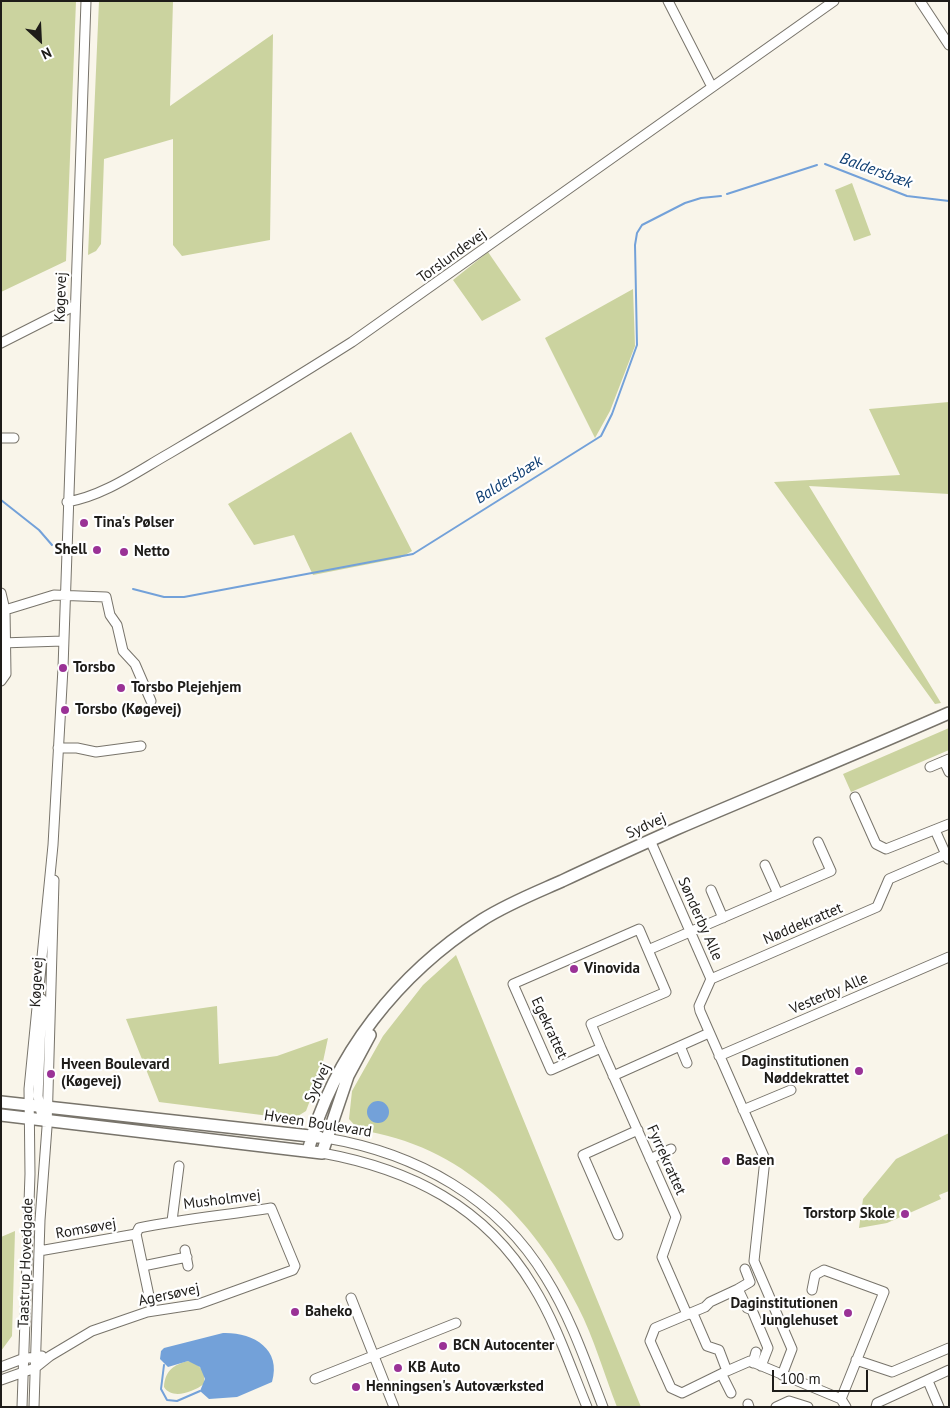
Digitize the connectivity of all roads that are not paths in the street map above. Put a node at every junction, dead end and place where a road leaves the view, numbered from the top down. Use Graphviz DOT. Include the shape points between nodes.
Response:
graph roads {
  1 [pos="86,1"];
  2 [pos="668,1"];
  3 [pos="834,1"];
  4 [pos="920,1"];
  5 [pos="949,45"];
  6 [pos="712,87"];
  7 [pos="74,306"];
  8 [pos="1,343"];
  9 [pos="1,438"];
  10 [pos="14,438"];
  11 [pos="67,502"];
  12 [pos="1,593"];
  13 [pos="64,594"];
  14 [pos="5,610"];
  15 [pos="63,641"];
  16 [pos="3,643"];
  17 [pos="1,681"];
  18 [pos="152,701"];
  19 [pos="949,713"];
  20 [pos="141,746"];
  21 [pos="58,748"];
  22 [pos="946,760"];
  23 [pos="930,767"];
  24 [pos="949,772"];
  25 [pos="855,797"];
  26 [pos="949,824"];
  27 [pos="935,830"];
  28 [pos="650,840"];
  29 [pos="818,842"];
  30 [pos="53,845"];
  31 [pos="947,856"];
  32 [pos="765,865"];
  33 [pos="711,890"];
  34 [pos="778,894"];
  35 [pos="723,918"];
  36 [pos="690,932"];
  37 [pos="648,950"];
  38 [pos="949,957"];
  39 [pos="711,979"];
  40 [pos="383,1010"];
  41 [pos="709,1033"];
  42 [pos="680,1046"];
  43 [pos="601,1048"];
  44 [pos="719,1056"];
  45 [pos="688,1063"];
  46 [pos="614,1076"];
  47 [pos="1,1102"];
  48 [pos="788,1102"];
  49 [pos="39,1106"];
  50 [pos="743,1110"];
  51 [pos="1,1115"];
  52 [pos="39,1119"];
  53 [pos="638,1130"];
  54 [pos="312,1136"];
  55 [pos="326,1138"];
  56 [pos="671,1149"];
  57 [pos="308,1151"];
  58 [pos="322,1153"];
  59 [pos="650,1159"];
  60 [pos="179,1166"];
  61 [pos="172,1221"];
  62 [pos="136,1234"];
  63 [pos="618,1235"];
  64 [pos="39,1251"];
  65 [pos="187,1258"];
  66 [pos="143,1266"];
  67 [pos="295,1266"];
  68 [pos="745,1269"];
  69 [pos="738,1289"];
  70 [pos="812,1290"];
  71 [pos="351,1298"];
  72 [pos="152,1310"];
  73 [pos="689,1314"];
  74 [pos="456,1323"];
  75 [pos="949,1348"];
  76 [pos="756,1352"];
  77 [pos="50,1356"];
  78 [pos="374,1356"];
  79 [pos="36,1357"];
  80 [pos="22,1359"];
  81 [pos="856,1360"];
  82 [pos="757,1365"];
  83 [pos="1,1367"];
  84 [pos="35,1368"];
  85 [pos="589,1370"];
  86 [pos="949,1370"];
  87 [pos="22,1372"];
  88 [pos="725,1373"];
  89 [pos="782,1375"];
  90 [pos="315,1379"];
  91 [pos="1,1380"];
  92 [pos="928,1381"];
  93 [pos="731,1393"];
  94 [pos="841,1399"];
  95 [pos="22,1407"];
  96 [pos="34,1407"];
  97 [pos="394,1407"];
  98 [pos="587,1407"];
  99 [pos="603,1407"];
  100 [pos="607,1407"];
  101 [pos="776,1407"];
  102 [pos="808,1407"];
  103 [pos="846,1407"];
  104 [pos="876,1407"];
  105 [pos="939,1407"];
  1 -- 7 [label="street, Køgevej"];
  2 -- 6 [label="street"];
  3 -- 6 [label="street, Torslundevej"];
  4 -- 5 [label="street"];
  6 -- 11 [label="street, Torslundevej" via="352,342 127,478 92,495"];
  7 -- 8 [label="street"];
  7 -- 11 [label="street, Køgevej"];
  9 -- 10 [label="street"];
  11 -- 13 [label="street, Køgevej"];
  12 -- 14 [label="street"];
  13 -- 14 [label="street"];
  13 -- 15 [label="street, Køgevej"];
  13 -- 18 [label="street" via="106,597 123,651 135,664"];
  14 -- 16 [label="street"];
  15 -- 16 [label="street"];
  15 -- 21 [label="street, Køgevej"];
  16 -- 17 [label="street" via="6,674"];
  19 -- 28 [label="main road, Sydvej"];
  20 -- 21 [label="street" via="96,752"];
  21 -- 30 [label="street, Køgevej"];
  22 -- 23 [label="street"];
  22 -- 24 [label="street"];
  25 -- 27 [label="street" via="876,844 886,850"];
  26 -- 27 [label="street"];
  27 -- 31 [label="street"];
  28 -- 36 [label="street, Sønderby Alle"];
  28 -- 40 [label="main road, Sydvej" via="482,920 423,965"];
  29 -- 34 [label="street" via="831,871"];
  30 -- 49 [label="street, Køgevej" via="55,877"];
  30 -- 49 [label="street, Køgevej" via="41,960"];
  31 -- 39 [label="street, Nøddekrattet" via="889,879 877,908"];
  32 -- 34 [label="street"];
  33 -- 35 [label="street"];
  34 -- 35 [label="street"];
  35 -- 36 [label="street"];
  36 -- 37 [label="street"];
  36 -- 39 [label="street, Sønderby Alle"];
  37 -- 43 [label="street, Egekrattet" via="666,992 591,1024"];
  37 -- 43 [label="street, Egekrattet" via="639,929 513,984 550,1070"];
  38 -- 44 [label="street, Vesterby Alle"];
  39 -- 41 [label="street, Sønderby Alle" via="699,1006"];
  40 -- 54 [label="main road, Sydvej" via="368,1024 346,1058"];
  40 -- 55 [label="main road, Sydvej" via="348,1076"];
  41 -- 42 [label="street"];
  41 -- 44 [label="street, Sønderby Alle"];
  42 -- 45 [label="street"];
  42 -- 46 [label="street"];
  43 -- 46 [label="street, Fyrrekrattet"];
  44 -- 50 [label="street, Sønderby Alle"];
  46 -- 53 [label="street, Fyrrekrattet"];
  47 -- 49 [label="main road, Hveen Boulevard"];
  48 -- 50 [label="street" via="787,1092"];
  49 -- 52 [label="street, Køgevej"];
  49 -- 52 [label="street" via="34,1108"];
  49 -- 54 [label="main road, Hveen Boulevard"];
  50 -- 89 [label="street, Sønderby Alle" via="765,1159 754,1261 792,1349"];
  51 -- 52 [label="main road, Hveen Boulevard"];
  52 -- 57 [label="main road, Hveen Boulevard"];
  52 -- 64 [label="street, Taastrup Hovedgade"];
  52 -- 80 [label="street, Taastrup Hovedgade" via="30,1174"];
  53 -- 59 [label="street, Fyrrekrattet"];
  53 -- 63 [label="street" via="583,1155"];
  54 -- 55 [label="main road, Hveen Boulevard"];
  54 -- 57 [label="main road, Sydvej"];
  55 -- 58 [label="main road, Sydvej"];
  55 -- 85 [label="street, Hveen Boulevard" via="373,1148 418,1164 453,1183 499,1219 546,1278"];
  56 -- 59 [label="street"];
  57 -- 58 [label="main road, Hveen Boulevard"];
  58 -- 98 [label="street, Hveen Boulevard" via="369,1162 410,1177 445,1196 488,1230 534,1286"];
  59 -- 73 [label="street, Fyrrekrattet" via="676,1217 662,1257"];
  60 -- 61 [label="street, Musholmvej"];
  61 -- 62 [label="street, Musholmvej" via="139,1228"];
  61 -- 67 [label="street, Musholmvej" via="271,1208"];
  62 -- 64 [label="street, Romsøvej"];
  62 -- 66 [label="street, Romsøvej"];
  64 -- 79 [label="street, Taastrup Hovedgade"];
  65 -- 66 [label="street"];
  66 -- 72 [label="street, Romsøvej"];
  67 -- 72 [label="street, Agersøvej" via="293,1270 199,1304"];
  68 -- 69 [label="street" via="750,1282"];
  69 -- 73 [label="street"];
  69 -- 82 [label="street" via="747,1308 752,1310 768,1348"];
  70 -- 81 [label="street" via="815,1275 824,1270 884,1292"];
  71 -- 78 [label="street"];
  72 -- 77 [label="street, Agersøvej" via="92,1331"];
  73 -- 88 [label="street" via="694,1316 707,1346 718,1350"];
  73 -- 88 [label="street" via="655,1328 650,1340 671,1388 682,1393"];
  74 -- 78 [label="street"];
  75 -- 81 [label="street" via="892,1372"];
  76 -- 82 [label="street"];
  77 -- 79 [label="street"];
  77 -- 84 [label="street, Agersøvej"];
  78 -- 90 [label="street"];
  78 -- 97 [label="street"];
  79 -- 80 [label="street"];
  79 -- 84 [label="street, Taastrup Hovedgade"];
  80 -- 83 [label="street"];
  80 -- 87 [label="street, Taastrup Hovedgade"];
  81 -- 94 [label="street"];
  82 -- 88 [label="street" via="750,1362"];
  82 -- 89 [label="street"];
  84 -- 87 [label="street"];
  84 -- 96 [label="street, Taastrup Hovedgade"];
  85 -- 99 [label="street, Hveen Boulevard"];
  85 -- 100 [label="street"];
  86 -- 92 [label="street"];
  87 -- 91 [label="street"];
  87 -- 95 [label="street, Taastrup Hovedgade"];
  88 -- 93 [label="street"];
  89 -- 94 [label="street"];
  92 -- 104 [label="street" via="878,1403"];
  92 -- 105 [label="street"];
  94 -- 103 [label="street"];
  101 -- 102 [label="street" via="790,1401"];
}
